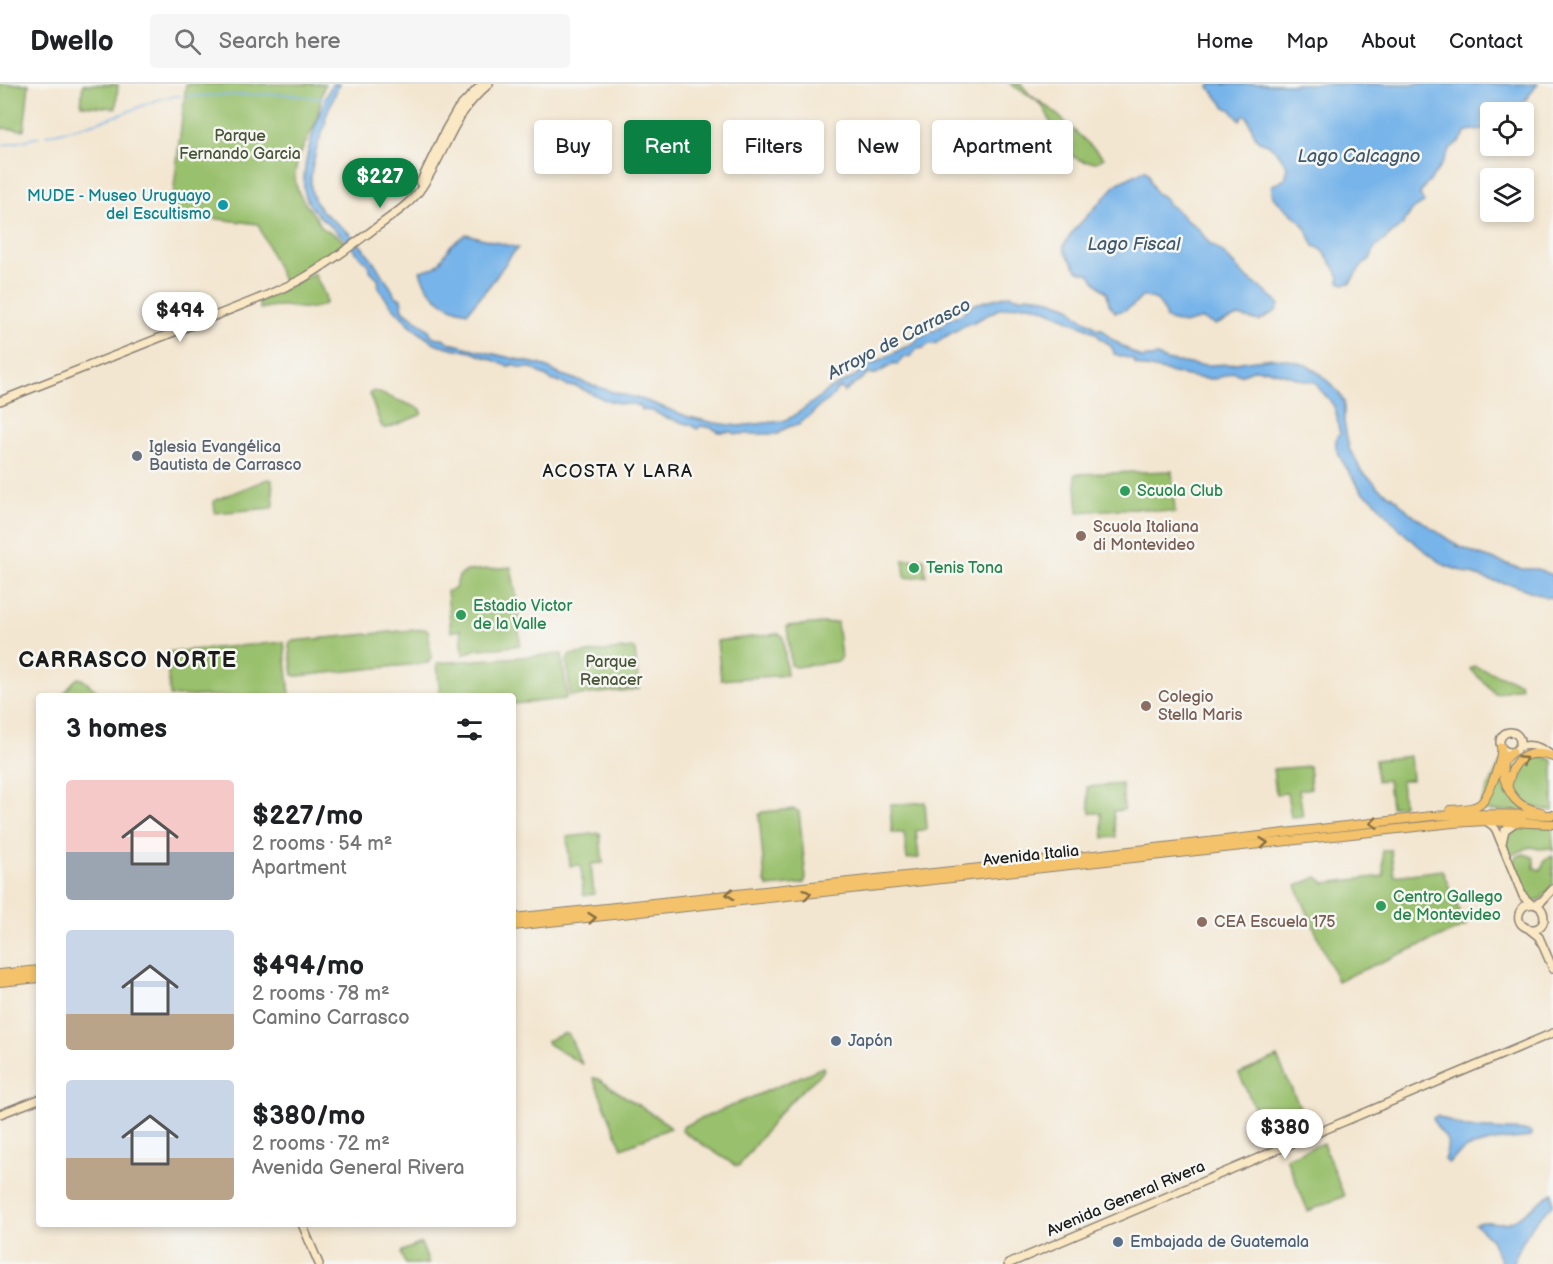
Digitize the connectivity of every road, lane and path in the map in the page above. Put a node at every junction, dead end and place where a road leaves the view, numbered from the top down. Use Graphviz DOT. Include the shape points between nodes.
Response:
graph roads {
  1 [pos="482,84"];
  2 [pos="489,84"];
  3 [pos="410,200"];
  4 [pos="0,401"];
  5 [pos="1520,738"];
  6 [pos="1501,747"];
  7 [pos="1519,747"];
  8 [pos="1512,752"];
  9 [pos="1553,756"];
  10 [pos="1508,786"];
  11 [pos="1550,815"];
  12 [pos="1432,816"];
  13 [pos="1486,821"];
  14 [pos="1516,822"];
  15 [pos="1553,824"];
  16 [pos="1496,830"];
  17 [pos="1505,830"];
  18 [pos="1502,843"];
  19 [pos="1553,889"];
  20 [pos="1553,894"];
  21 [pos="1523,896"];
  22 [pos="1534,904"];
  23 [pos="1522,908"];
  24 [pos="1544,913"];
  25 [pos="516,918"];
  26 [pos="1543,922"];
  27 [pos="516,926"];
  28 [pos="1529,929"];
  29 [pos="1553,960"];
  30 [pos="1553,969"];
  31 [pos="36,970"];
  32 [pos="0,974"];
  33 [pos="36,978"];
  34 [pos="0,982"];
  35 [pos="1553,1033"];
  36 [pos="36,1100"];
  37 [pos="0,1114"];
  38 [pos="303,1227"];
  39 [pos="319,1264"];
  40 [pos="1008,1264"];
  1 -- 3 [label="main road" via="457,110"];
  2 -- 3 [label="main road" via="462,114 427,180"];
  3 -- 4 [label="main road" via="319,268 284,287"];
  5 -- 6 [label="main road" via="1511,731 1504,733"];
  5 -- 7 [label="main road"];
  5 -- 9 [label="main road"];
  6 -- 8 [label="main road"];
  6 -- 12 [label="main road" via="1498,766 1481,804"];
  7 -- 8 [label="main road"];
  7 -- 9 [label="main road" via="1533,745"];
  8 -- 10 [label="main road" via="1503,764"];
  10 -- 9 [label="main road, one-way" via="1512,768 1522,758 1536,754"];
  10 -- 11 [label="main road" via="1518,803"];
  11 -- 12 [label="main road, Avenida Italia"];
  12 -- 25 [label="main road, Avenida Italia, one-way"];
  13 -- 14 [label="main road, Avenida Italia"];
  13 -- 16 [label="main road"];
  27 -- 13 [label="main road, Avenida Italia, one-way"];
  14 -- 15 [label="main road, Avenida Italia"];
  14 -- 17 [label="main road"];
  16 -- 17 [label="main road"];
  16 -- 18 [label="main road"];
  17 -- 18 [label="main road"];
  18 -- 21 [label="main road"];
  19 -- 22 [label="main road"];
  20 -- 24 [label="main road"];
  21 -- 22 [label="main road"];
  21 -- 23 [label="main road"];
  22 -- 23 [label="main road"];
  22 -- 24 [label="main road"];
  23 -- 28 [label="main road" via="1520,922"];
  24 -- 26 [label="main road"];
  26 -- 28 [label="main road"];
  26 -- 29 [label="main road" via="1544,938"];
  28 -- 30 [label="main road" via="1539,937"];
  31 -- 32 [label="main road"];
  33 -- 34 [label="main road"];
  35 -- 40 [label="main road, Avenida General Rivera"];
  36 -- 37 [label="main road"];
  38 -- 39 [label="main road"];
}
